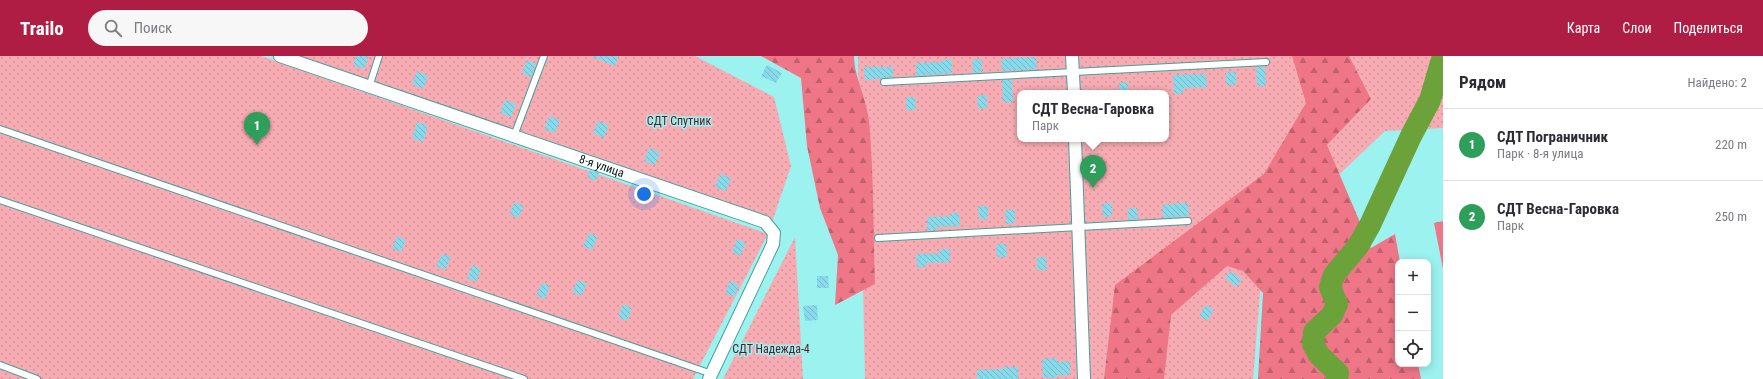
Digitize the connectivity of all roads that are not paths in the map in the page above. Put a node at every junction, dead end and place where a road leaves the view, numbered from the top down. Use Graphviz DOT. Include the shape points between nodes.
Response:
graph roads {
  1 [pos="280,56"];
  2 [pos="379,56"];
  3 [pos="544,56"];
  4 [pos="1072,56"];
  5 [pos="1266,62"];
  6 [pos="1073,72"];
  7 [pos="884,82"];
  8 [pos="369,86"];
  9 [pos="1074,90"];
  10 [pos="0,129"];
  11 [pos="514,136"];
  12 [pos="1075,142"];
  13 [pos="0,200"];
  14 [pos="1188,221"];
  15 [pos="1079,228"];
  16 [pos="878,238"];
  17 [pos="0,365"];
  18 [pos="711,376"];
  19 [pos="37,379"];
  20 [pos="524,379"];
  21 [pos="1084,379"];
  1 -- 8 [label="street, 8-я улица"];
  2 -- 8 [label="lane"];
  3 -- 11 [label="lane"];
  4 -- 6 [label="street"];
  5 -- 6 [label="lane"];
  6 -- 7 [label="lane"];
  6 -- 9 [label="street"];
  8 -- 11 [label="street, 8-я улица"];
  10 -- 18 [label="lane"];
  11 -- 18 [label="street, 8-я улица" via="765,222 774,233 773,244"];
  12 -- 15 [label="street"];
  13 -- 20 [label="lane"];
  14 -- 15 [label="lane"];
  15 -- 16 [label="lane"];
  15 -- 21 [label="street"];
  17 -- 19 [label="lane"];
}
